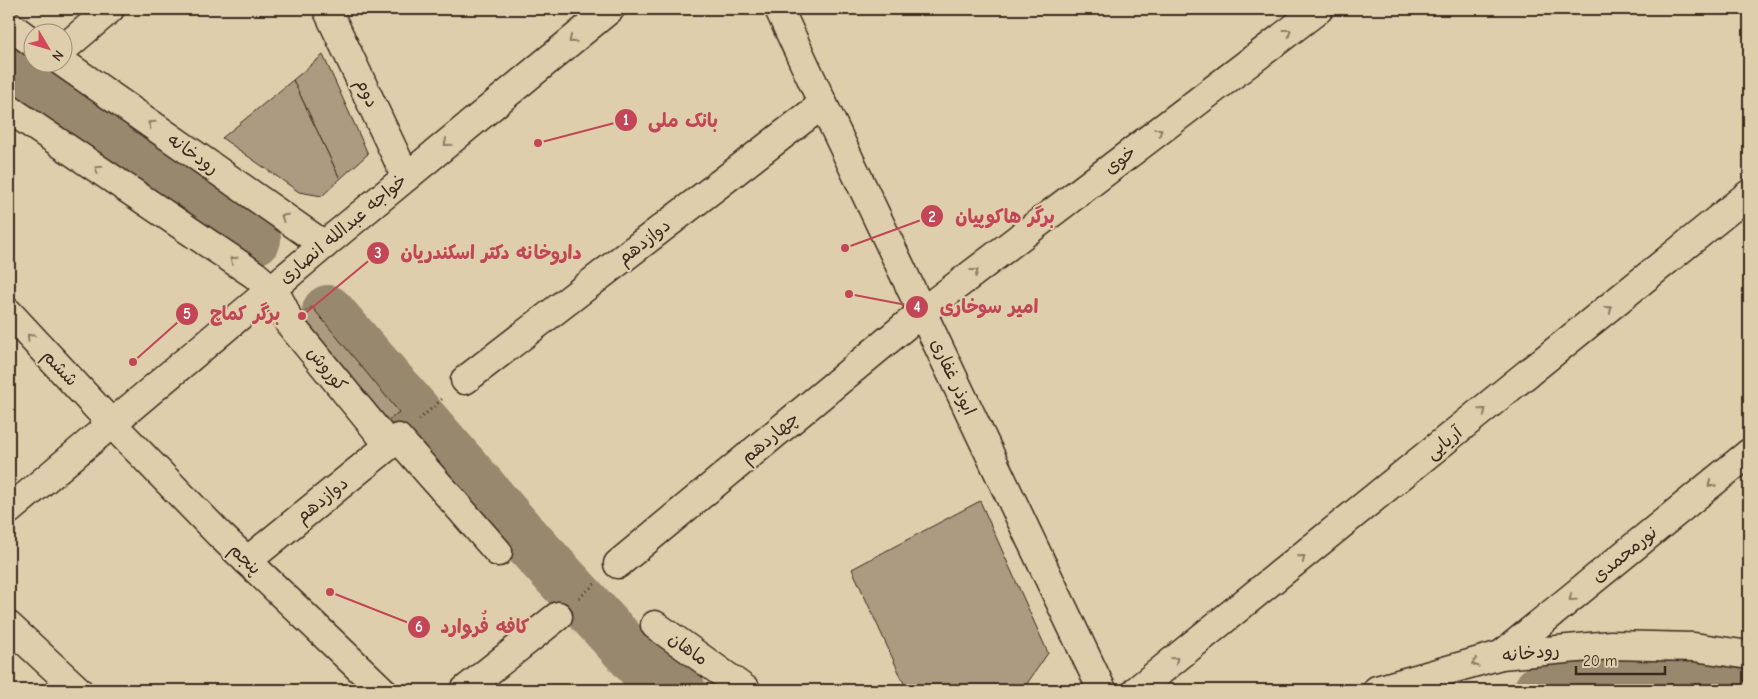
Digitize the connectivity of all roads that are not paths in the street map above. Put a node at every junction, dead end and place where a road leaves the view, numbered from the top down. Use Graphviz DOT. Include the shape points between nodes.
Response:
graph roads {
  1 [pos="110,9"];
  2 [pos="327,9"];
  3 [pos="610,9"];
  4 [pos="779,9"];
  5 [pos="1319,9"];
  6 [pos="9,25"];
  7 [pos="22,35"];
  8 [pos="72,41"];
  9 [pos="72,69"];
  10 [pos="823,104"];
  11 [pos="9,109"];
  12 [pos="406,177"];
  13 [pos="1749,194"];
  14 [pos="324,244"];
  15 [pos="272,289"];
  16 [pos="922,312"];
  17 [pos="9,313"];
  18 [pos="465,380"];
  19 [pos="112,424"];
  20 [pos="393,442"];
  21 [pos="1749,453"];
  22 [pos="9,510"];
  23 [pos="498,552"];
  24 [pos="247,561"];
  25 [pos="618,564"];
  26 [pos="558,616"];
  27 [pos="655,625"];
  28 [pos="9,626"];
  29 [pos="1501,655"];
  30 [pos="1749,655"];
  31 [pos="78,690"];
  32 [pos="382,690"];
  33 [pos="465,690"];
  34 [pos="746,690"];
  35 [pos="1102,690"];
  36 [pos="1137,690"];
  37 [pos="1377,690"];
  1 -- 8 [label="street"];
  2 -- 12 [label="street, دوم"];
  3 -- 12 [label="street, خواجه عبدالله انصاری, one-way"];
  4 -- 10 [label="street, ابوذر غفاری"];
  16 -- 5 [label="street, خوی, one-way"];
  6 -- 7 [label="street"];
  14 -- 9 [label="street, رودخانه, one-way"];
  10 -- 16 [label="street, ابوذر غفاری"];
  10 -- 18 [label="street, دوازدهم"];
  15 -- 11 [label="street, one-way" via="256,275"];
  12 -- 14 [label="street, خواجه عبدالله انصاری"];
  36 -- 13 [label="street, آریایی, one-way"];
  14 -- 15 [label="street, خواجه عبدالله انصاری"];
  15 -- 19 [label="street, خواجه عبدالله انصاری"];
  15 -- 20 [label="street, کوروش" via="284,306 289,323"];
  16 -- 25 [label="street, چهاردهم"];
  16 -- 35 [label="street, ابوذر غفاری"];
  19 -- 17 [label="street, ششم, one-way"];
  19 -- 22 [label="street, خواجه عبدالله انصاری"];
  19 -- 24 [label="street, پنجم"];
  20 -- 23 [label="street, کوروش"];
  20 -- 24 [label="street, دوازدهم"];
  21 -- 29 [label="street, نورمحمدی, one-way"];
  24 -- 32 [label="street, پنجم"];
  26 -- 33 [label="street"];
  27 -- 34 [label="street, ماهان"];
  28 -- 31 [label="street"];
  29 -- 30 [label="street, رودخانه" via="1611,646 1694,647"];
  29 -- 37 [label="street, رودخانه, one-way"];
}
